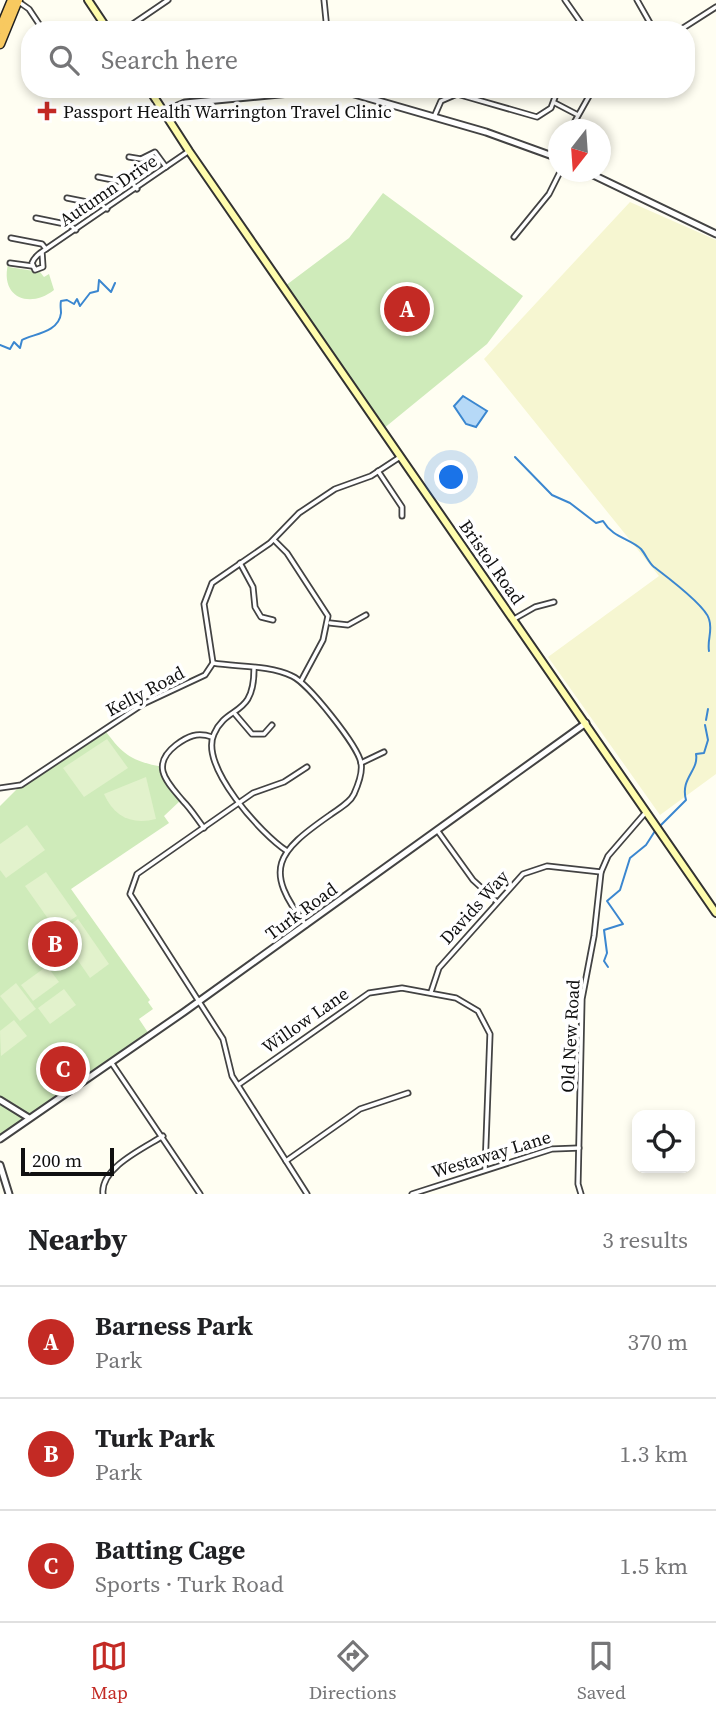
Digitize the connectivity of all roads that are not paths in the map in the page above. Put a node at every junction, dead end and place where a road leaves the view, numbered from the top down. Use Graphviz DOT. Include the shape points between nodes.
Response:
graph roads {
  1 [pos="15,0"];
  2 [pos="88,0"];
  3 [pos="168,0"];
  4 [pos="324,0"];
  5 [pos="565,0"];
  6 [pos="638,0"];
  7 [pos="716,7"];
  8 [pos="37,21"];
  9 [pos="102,21"];
  10 [pos="137,21"];
  11 [pos="326,21"];
  12 [pos="580,21"];
  13 [pos="649,21"];
  14 [pos="694,21"];
  15 [pos="0,29"];
  16 [pos="0,44"];
  17 [pos="155,98"];
  18 [pos="237,98"];
  19 [pos="368,98"];
  20 [pos="446,98"];
  21 [pos="474,98"];
  22 [pos="556,98"];
  23 [pos="588,98"];
  24 [pos="555,103"];
  25 [pos="164,112"];
  26 [pos="578,115"];
  27 [pos="434,117"];
  28 [pos="576,119"];
  29 [pos="189,151"];
  30 [pos="548,153"];
  31 [pos="129,157"];
  32 [pos="166,167"];
  33 [pos="98,177"];
  34 [pos="555,182"];
  35 [pos="608,182"];
  36 [pos="137,189"];
  37 [pos="67,198"];
  38 [pos="107,209"];
  39 [pos="36,218"];
  40 [pos="76,229"];
  41 [pos="716,234"];
  42 [pos="514,237"];
  43 [pos="11,238"];
  44 [pos="44,250"];
  45 [pos="10,263"];
  46 [pos="32,266"];
  47 [pos="400,457"];
  48 [pos="379,471"];
  49 [pos="402,516"];
  50 [pos="274,540"];
  51 [pos="240,564"];
  52 [pos="554,602"];
  53 [pos="366,615"];
  54 [pos="514,619"];
  55 [pos="273,620"];
  56 [pos="329,622"];
  57 [pos="213,663"];
  58 [pos="254,669"];
  59 [pos="301,681"];
  60 [pos="235,713"];
  61 [pos="586,723"];
  62 [pos="272,725"];
  63 [pos="212,737"];
  64 [pos="384,752"];
  65 [pos="361,763"];
  66 [pos="307,766"];
  67 [pos="0,788"];
  68 [pos="241,802"];
  69 [pos="646,812"];
  70 [pos="204,828"];
  71 [pos="437,830"];
  72 [pos="287,851"];
  73 [pos="601,873"];
  74 [pos="496,902"];
  75 [pos="716,911"];
  76 [pos="306,925"];
  77 [pos="431,992"];
  78 [pos="200,1000"];
  79 [pos="111,1062"];
  80 [pos="238,1085"];
  81 [pos="408,1093"];
  82 [pos="0,1100"];
  83 [pos="29,1118"];
  84 [pos="163,1136"];
  85 [pos="0,1139"];
  86 [pos="579,1148"];
  87 [pos="286,1161"];
  88 [pos="0,1166"];
  89 [pos="485,1170"];
  90 [pos="9,1194"];
  91 [pos="103,1194"];
  92 [pos="200,1194"];
  93 [pos="307,1194"];
  94 [pos="412,1194"];
  95 [pos="581,1194"];
  1 -- 8 [label="street"];
  1 -- 15 [label="highway"];
  1 -- 16 [label="highway"];
  2 -- 9 [label="main road"];
  3 -- 10 [label="street"];
  4 -- 11 [label="street"];
  5 -- 12 [label="street"];
  6 -- 13 [label="street"];
  7 -- 14 [label="street"];
  17 -- 25 [label="main road, Bristol Road"];
  18 -- 25 [label="street" via="185,103"];
  19 -- 27 [label="street"];
  20 -- 27 [label="street"];
  21 -- 24 [label="street" via="532,118"];
  22 -- 24 [label="street"];
  23 -- 26 [label="street"];
  24 -- 26 [label="street"];
  25 -- 29 [label="main road, Bristol Road"];
  26 -- 28 [label="street"];
  27 -- 30 [label="street"];
  29 -- 32 [label="street, Autumn Drive"];
  29 -- 47 [label="main road, Bristol Road"];
  31 -- 32 [label="street" via="141,159 155,152"];
  32 -- 36 [label="street, Autumn Drive"];
  33 -- 36 [label="street" via="133,184"];
  34 -- 42 [label="street"];
  35 -- 41 [label="street"];
  36 -- 38 [label="street, Autumn Drive"];
  37 -- 38 [label="street"];
  38 -- 40 [label="street, Autumn Drive"];
  39 -- 40 [label="street"];
  40 -- 44 [label="street, Autumn Drive"];
  43 -- 44 [label="street" via="42,244"];
  44 -- 46 [label="street, Autumn Drive"];
  44 -- 46 [label="street, Autumn Drive" via="42,268"];
  45 -- 46 [label="street"];
  47 -- 48 [label="street"];
  47 -- 54 [label="main road, Bristol Road"];
  48 -- 49 [label="street" via="402,507"];
  48 -- 50 [label="street" via="299,513"];
  50 -- 51 [label="street"];
  50 -- 56 [label="street" via="323,604"];
  51 -- 55 [label="street" via="254,587 256,611"];
  51 -- 57 [label="street" via="215,580 205,595"];
  52 -- 54 [label="street"];
  53 -- 56 [label="street" via="353,624"];
  54 -- 61 [label="main road, Bristol Road"];
  56 -- 59 [label="street"];
  57 -- 58 [label="street"];
  57 -- 67 [label="street, Kelly Road" via="202,677 144,704 21,785"];
  58 -- 59 [label="street"];
  58 -- 60 [label="street" via="249,699"];
  59 -- 65 [label="street" via="315,694"];
  60 -- 62 [label="street" via="245,729 256,735 267,733"];
  60 -- 63 [label="street"];
  61 -- 69 [label="main road, Bristol Road"];
  61 -- 71 [label="street, Turk Road"];
  63 -- 68 [label="street" via="214,763"];
  63 -- 70 [label="street" via="199,734 185,739 167,754 163,767 168,787"];
  64 -- 65 [label="street"];
  65 -- 72 [label="street" via="351,798"];
  66 -- 68 [label="street"];
  68 -- 70 [label="street"];
  68 -- 72 [label="street" via="264,834"];
  69 -- 73 [label="street, Old New Road" via="608,856"];
  69 -- 75 [label="main road, Bristol Road"];
  70 -- 78 [label="street" via="137,874 130,894"];
  71 -- 74 [label="street" via="473,880"];
  71 -- 76 [label="street, Turk Road"];
  72 -- 76 [label="street" via="280,873 283,893"];
  73 -- 74 [label="street, Davids Way" via="540,867 521,876"];
  73 -- 86 [label="street, Old New Road" via="582,998"];
  74 -- 77 [label="street, Davids Way" via="439,968"];
  76 -- 78 [label="street, Turk Road"];
  77 -- 80 [label="street, Willow Lane" via="394,988 360,998"];
  77 -- 89 [label="street, Willow Lane" via="470,1004 489,1031"];
  78 -- 79 [label="street, Turk Road"];
  78 -- 80 [label="street" via="227,1045 230,1074"];
  79 -- 83 [label="street, Turk Road"];
  79 -- 84 [label="street"];
  80 -- 87 [label="street"];
  81 -- 87 [label="street" via="360,1109"];
  82 -- 83 [label="street"];
  83 -- 85 [label="street, Turk Road"];
  84 -- 91 [label="street" via="109,1173"];
  84 -- 92 [label="street"];
  86 -- 89 [label="street, Westaway Lane" via="552,1149"];
  86 -- 95 [label="street, Old New Road"];
  87 -- 93 [label="street"];
  88 -- 90 [label="street"];
  89 -- 94 [label="street, Westaway Lane"];
}
